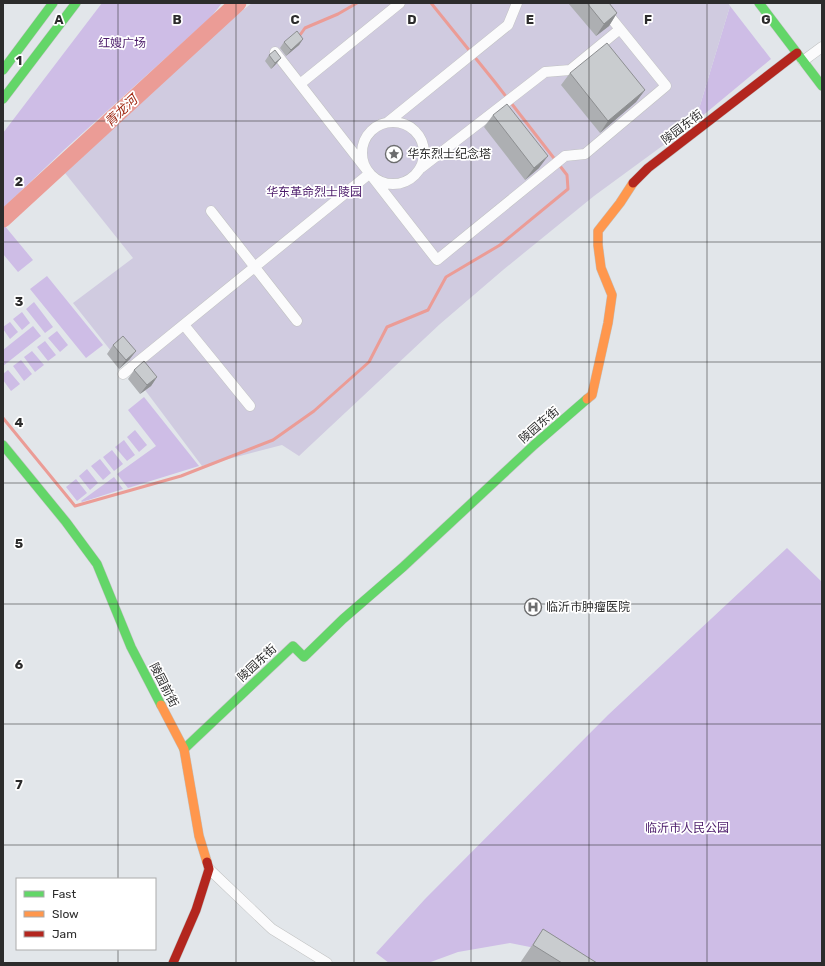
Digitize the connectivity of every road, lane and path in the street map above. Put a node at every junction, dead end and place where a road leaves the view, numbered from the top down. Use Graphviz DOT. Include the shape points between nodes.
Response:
graph roads {
  1 [pos="53,3"];
  2 [pos="76,3"];
  3 [pos="400,3"];
  4 [pos="517,3"];
  5 [pos="599,3"];
  6 [pos="759,3"];
  7 [pos="620,30"];
  8 [pos="822,47"];
  9 [pos="275,52"];
  10 [pos="800,57"];
  11 [pos="3,70"];
  12 [pos="300,84"];
  13 [pos="822,86"];
  14 [pos="3,99"];
  15 [pos="388,122"];
  16 [pos="421,168"];
  17 [pos="369,174"];
  18 [pos="211,211"];
  19 [pos="255,267"];
  20 [pos="297,321"];
  21 [pos="184,325"];
  22 [pos="123,374"];
  23 [pos="250,406"];
  24 [pos="3,445"];
  25 [pos="184,749"];
  26 [pos="209,869"];
  27 [pos="173,963"];
  28 [pos="328,963"];
  1 -- 11 [label="street"];
  2 -- 14 [label="street"];
  3 -- 12 [label="street"];
  4 -- 15 [label="street" via="508,25"];
  5 -- 7 [label="street"];
  6 -- 10 [label="street"];
  7 -- 16 [label="street" via="570,70 545,72"];
  7 -- 17 [label="street" via="666,86 585,154 565,156 437,260"];
  8 -- 10 [label="street"];
  9 -- 12 [label="street"];
  10 -- 13 [label="street"];
  10 -- 25 [label="street, 陵园东街" via="648,168 634,181 598,231 601,268 612,295 592,395 534,445 304,657 293,646"];
  12 -- 17 [label="street"];
  15 -- 16 [label="street" via="402,123 416,131 424,149"];
  15 -- 17 [label="street" via="379,124 365,137 361,155"];
  16 -- 17 [label="street" via="406,182 395,185 385,184"];
  17 -- 19 [label="street"];
  18 -- 19 [label="street"];
  19 -- 20 [label="street"];
  19 -- 21 [label="street"];
  21 -- 22 [label="street"];
  21 -- 23 [label="street"];
  24 -- 25 [label="street, 陵园前街" via="97,564 131,648"];
  25 -- 26 [label="street, 陵园前街" via="199,836"];
  26 -- 27 [label="street" via="196,910"];
  26 -- 28 [label="street" via="272,929"];
}
